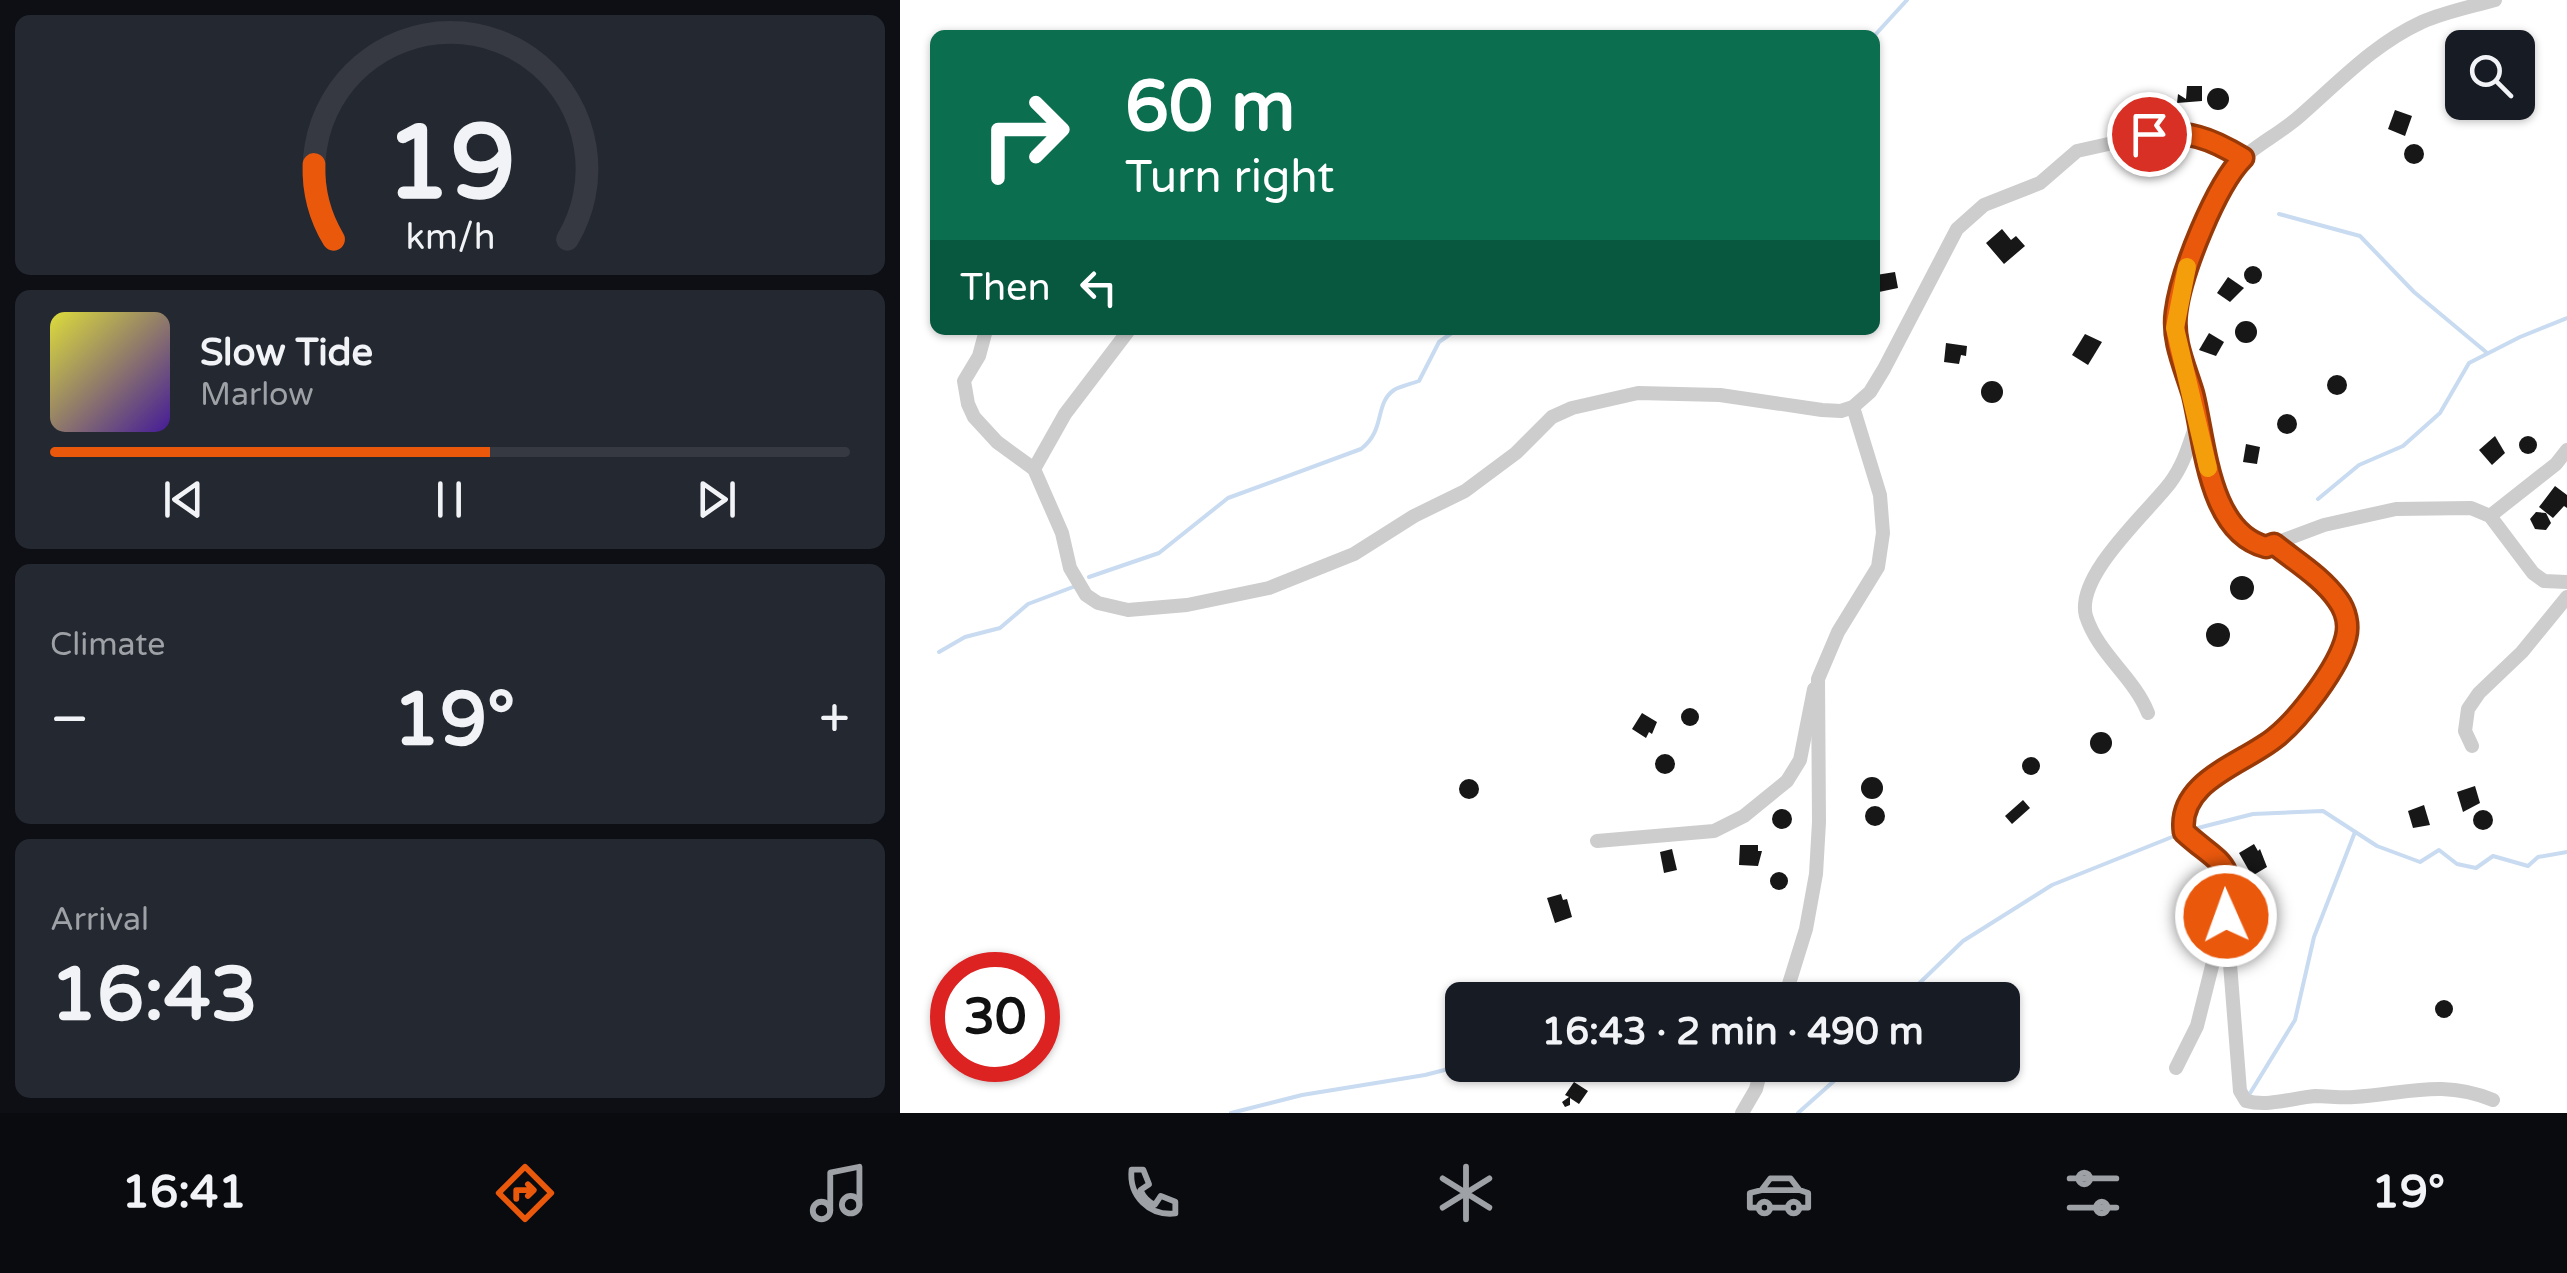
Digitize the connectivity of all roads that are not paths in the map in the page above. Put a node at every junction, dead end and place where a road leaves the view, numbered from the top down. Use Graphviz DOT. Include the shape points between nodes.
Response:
graph roads {
  1 [pos="2494,0"];
  2 [pos="2243,158"];
  3 [pos="985,335"];
  4 [pos="1125,335"];
  5 [pos="1853,407"];
  6 [pos="2198,418"];
  7 [pos="2567,450"];
  8 [pos="1034,469"];
  9 [pos="2490,516"];
  10 [pos="2274,544"];
  11 [pos="2567,582"];
  12 [pos="2567,597"];
  13 [pos="1818,679"];
  14 [pos="2148,713"];
  15 [pos="2472,746"];
  16 [pos="1597,840"];
  17 [pos="2231,887"];
  18 [pos="1790,982"];
  19 [pos="2176,1068"];
  20 [pos="1758,1082"];
  21 [pos="2493,1100"];
  22 [pos="1742,1113"];
  1 -- 2 [label="street" via="2397,36"];
  2 -- 5 [label="street" via="2202,136 2149,134 2078,151 2040,183 1984,205 1957,229 1884,369"];
  2 -- 6 [label="street" via="2230,170 2188,262 2176,311 2176,342"];
  3 -- 8 [label="street" via="964,381 968,404 997,442"];
  4 -- 8 [label="street" via="1065,414"];
  5 -- 8 [label="street" via="1822,410 1720,395 1638,393 1572,408 1465,492 1354,554 1269,588 1154,609 1112,608 1086,595"];
  5 -- 13 [label="street" via="1880,494 1884,533 1878,567"];
  6 -- 10 [label="street" via="2224,510 2248,540"];
  6 -- 14 [label="street" via="2171,482 2084,596 2096,636"];
  7 -- 9 [label="street"];
  9 -- 10 [label="street" via="2471,508 2396,508"];
  9 -- 11 [label="street" via="2533,573"];
  10 -- 17 [label="street" via="2339,600 2348,633 2294,721 2186,805 2184,832 2221,862"];
  12 -- 15 [label="street" via="2468,709 2465,730"];
  13 -- 16 [label="street" via="1800,760 1787,781 1744,816 1714,830"];
  13 -- 18 [label="street" via="1816,874"];
  17 -- 19 [label="street" via="2196,1026"];
  17 -- 21 [label="street" via="2234,1043 2246,1100 2354,1098 2432,1087"];
  20 -- 22 [label="street"];
}
